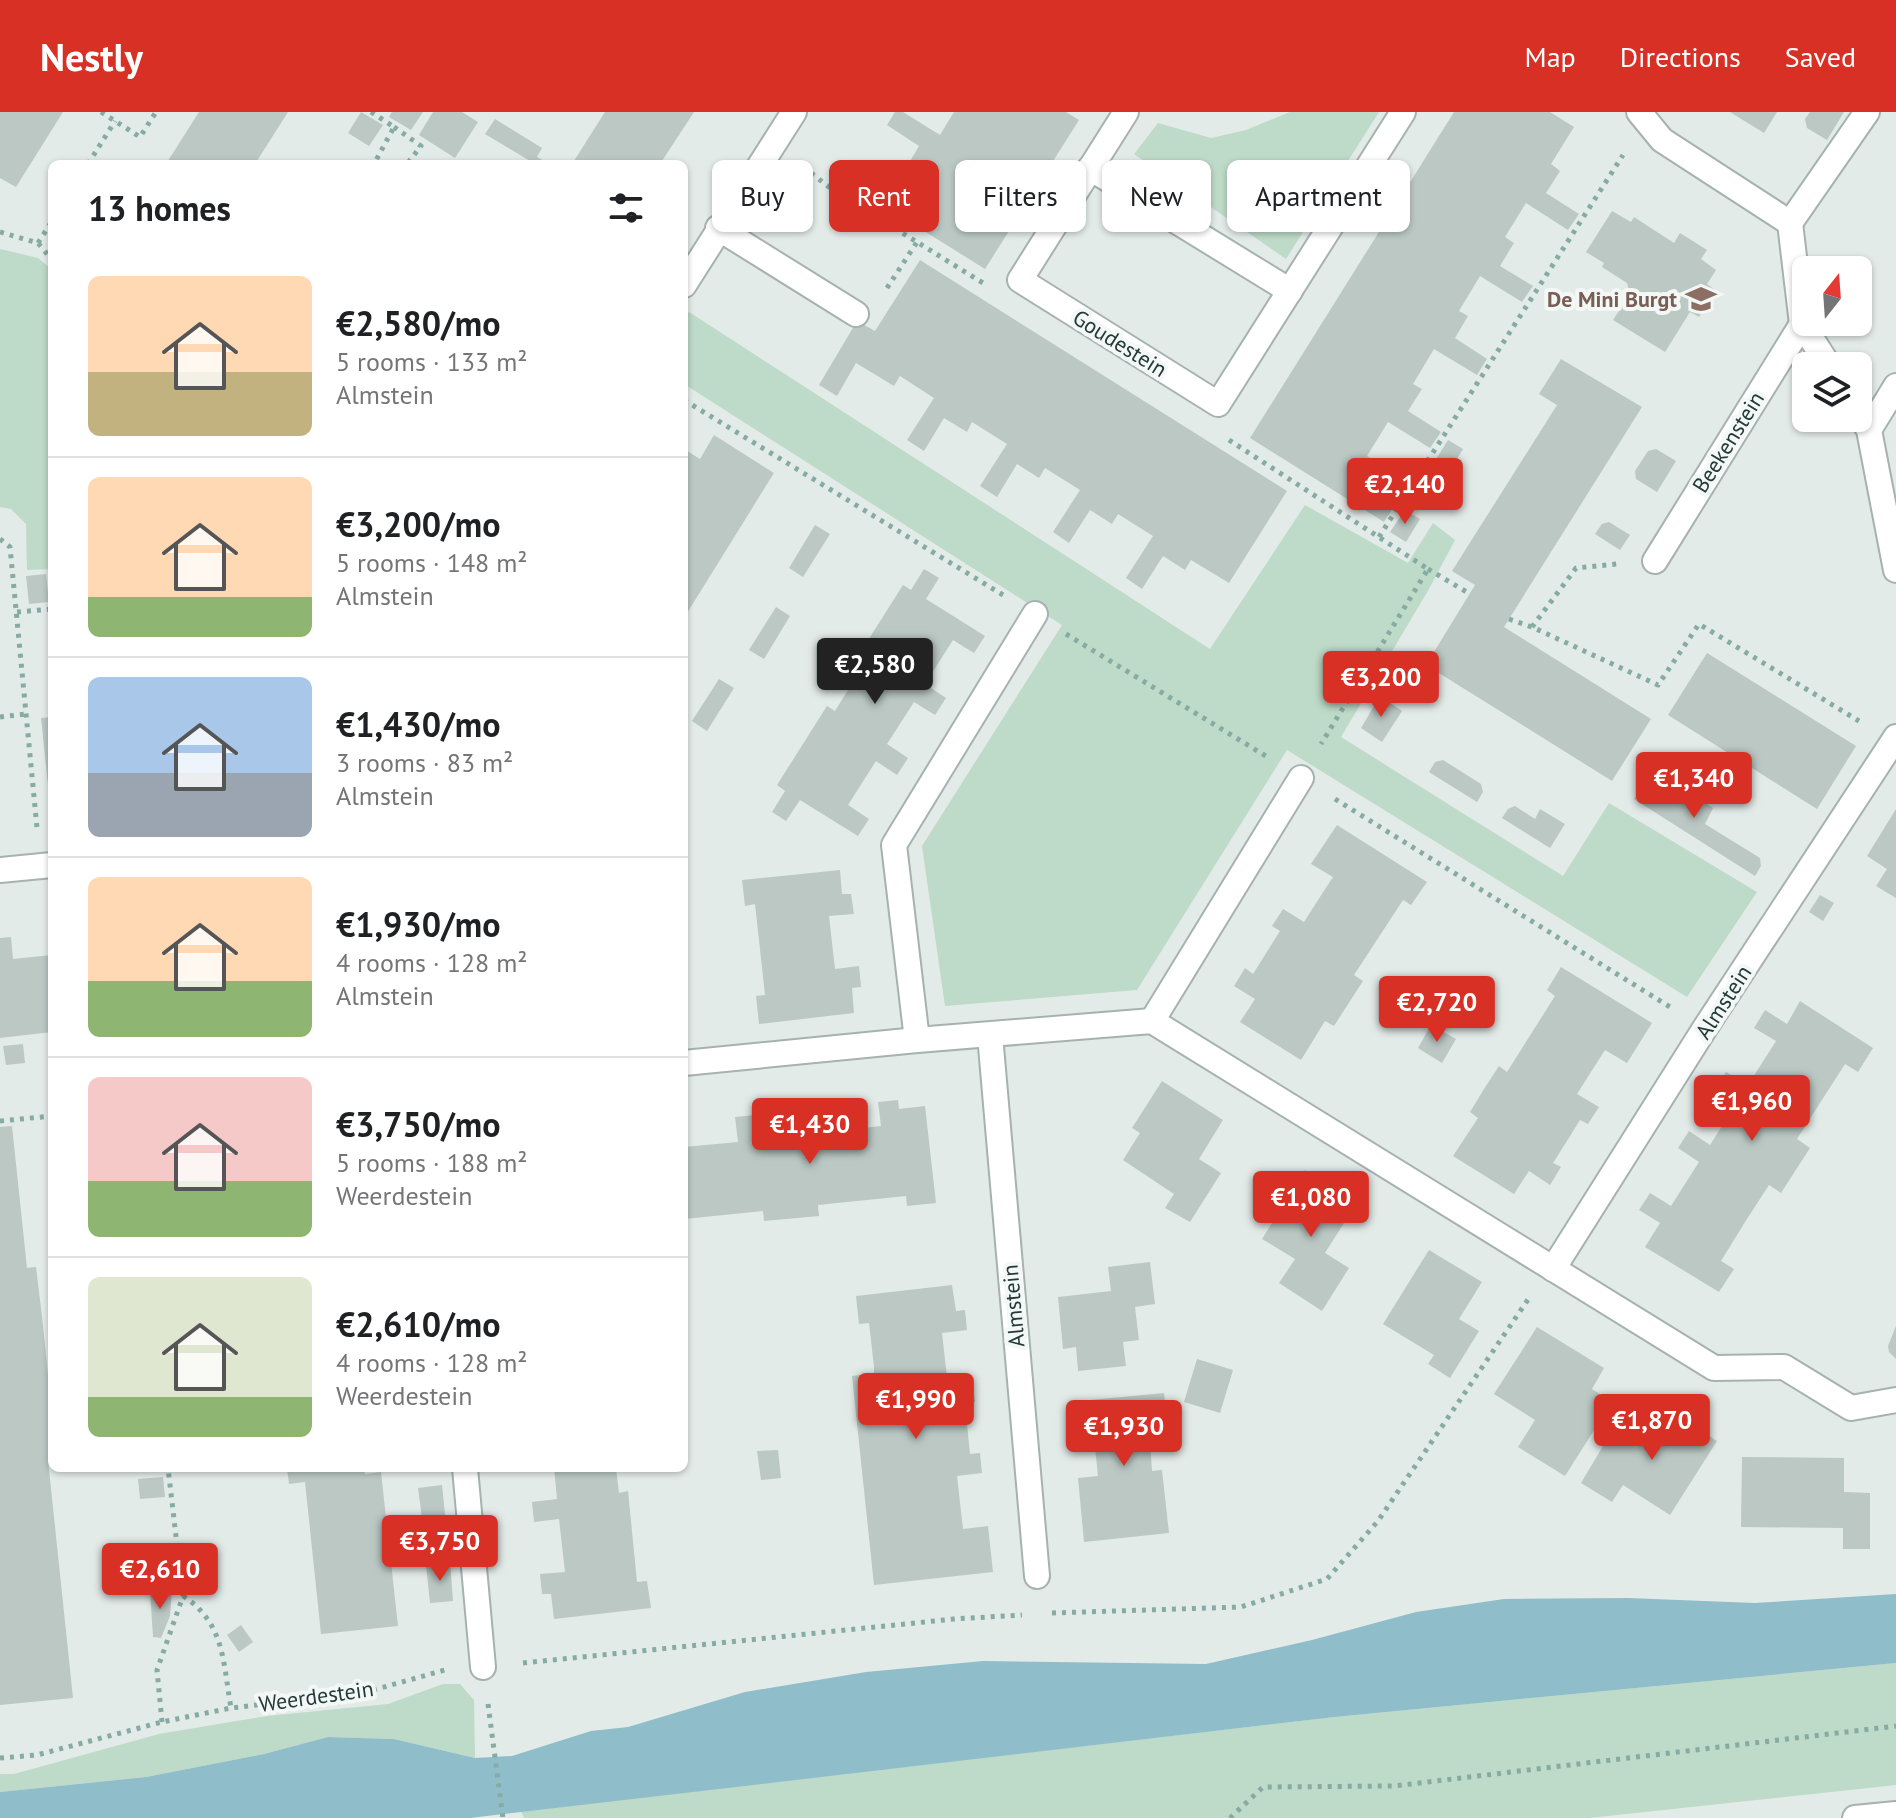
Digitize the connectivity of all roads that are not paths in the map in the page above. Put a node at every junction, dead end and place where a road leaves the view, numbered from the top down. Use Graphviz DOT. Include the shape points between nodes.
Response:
graph roads {
  1 [pos="794,112"];
  2 [pos="1126,112"];
  3 [pos="1403,112"];
  4 [pos="1867,112"];
  5 [pos="1642,116"];
  6 [pos="764,160"];
  7 [pos="1090,168"];
  8 [pos="1790,223"];
  9 [pos="716,232"];
  10 [pos="724,232"];
  11 [pos="1794,256"];
  12 [pos="688,278"];
  13 [pos="1290,291"];
  14 [pos="856,314"];
  15 [pos="1795,336"];
  16 [pos="1896,386"];
  17 [pos="1872,412"];
  18 [pos="1866,432"];
  19 [pos="1655,561"];
  20 [pos="1896,570"];
  21 [pos="1035,614"];
  22 [pos="1894,739"];
  23 [pos="1301,778"];
  24 [pos="46,866"];
  25 [pos="0,870"];
  26 [pos="1152,1021"];
  27 [pos="990,1035"];
  28 [pos="917,1040"];
  29 [pos="688,1063"];
  30 [pos="1553,1269"];
  31 [pos="1896,1400"];
  32 [pos="465,1472"];
  33 [pos="1037,1576"];
  34 [pos="483,1667"];
  35 [pos="1896,1814"];
  36 [pos="1855,1818"];
  1 -- 6 [label="street"];
  2 -- 7 [label="street"];
  3 -- 13 [label="street"];
  4 -- 8 [label="street"];
  5 -- 8 [label="street" via="1662,140"];
  7 -- 13 [label="street"];
  7 -- 13 [label="street, Goudestein" via="1020,280 1218,404"];
  8 -- 11 [label="street"];
  9 -- 12 [label="street"];
  10 -- 14 [label="street"];
  15 -- 19 [label="street, Beekenstein"];
  16 -- 17 [label="street"];
  18 -- 20 [label="street"];
  21 -- 28 [label="street" via="894,845"];
  22 -- 30 [label="street, Almstein"];
  23 -- 26 [label="street"];
  24 -- 25 [label="street"];
  26 -- 27 [label="street"];
  26 -- 30 [label="street"];
  27 -- 28 [label="street"];
  27 -- 33 [label="street, Almstein"];
  28 -- 29 [label="street"];
  30 -- 31 [label="street" via="1714,1368 1784,1367 1851,1408"];
  32 -- 34 [label="street"];
  35 -- 36 [label="street"];
}
